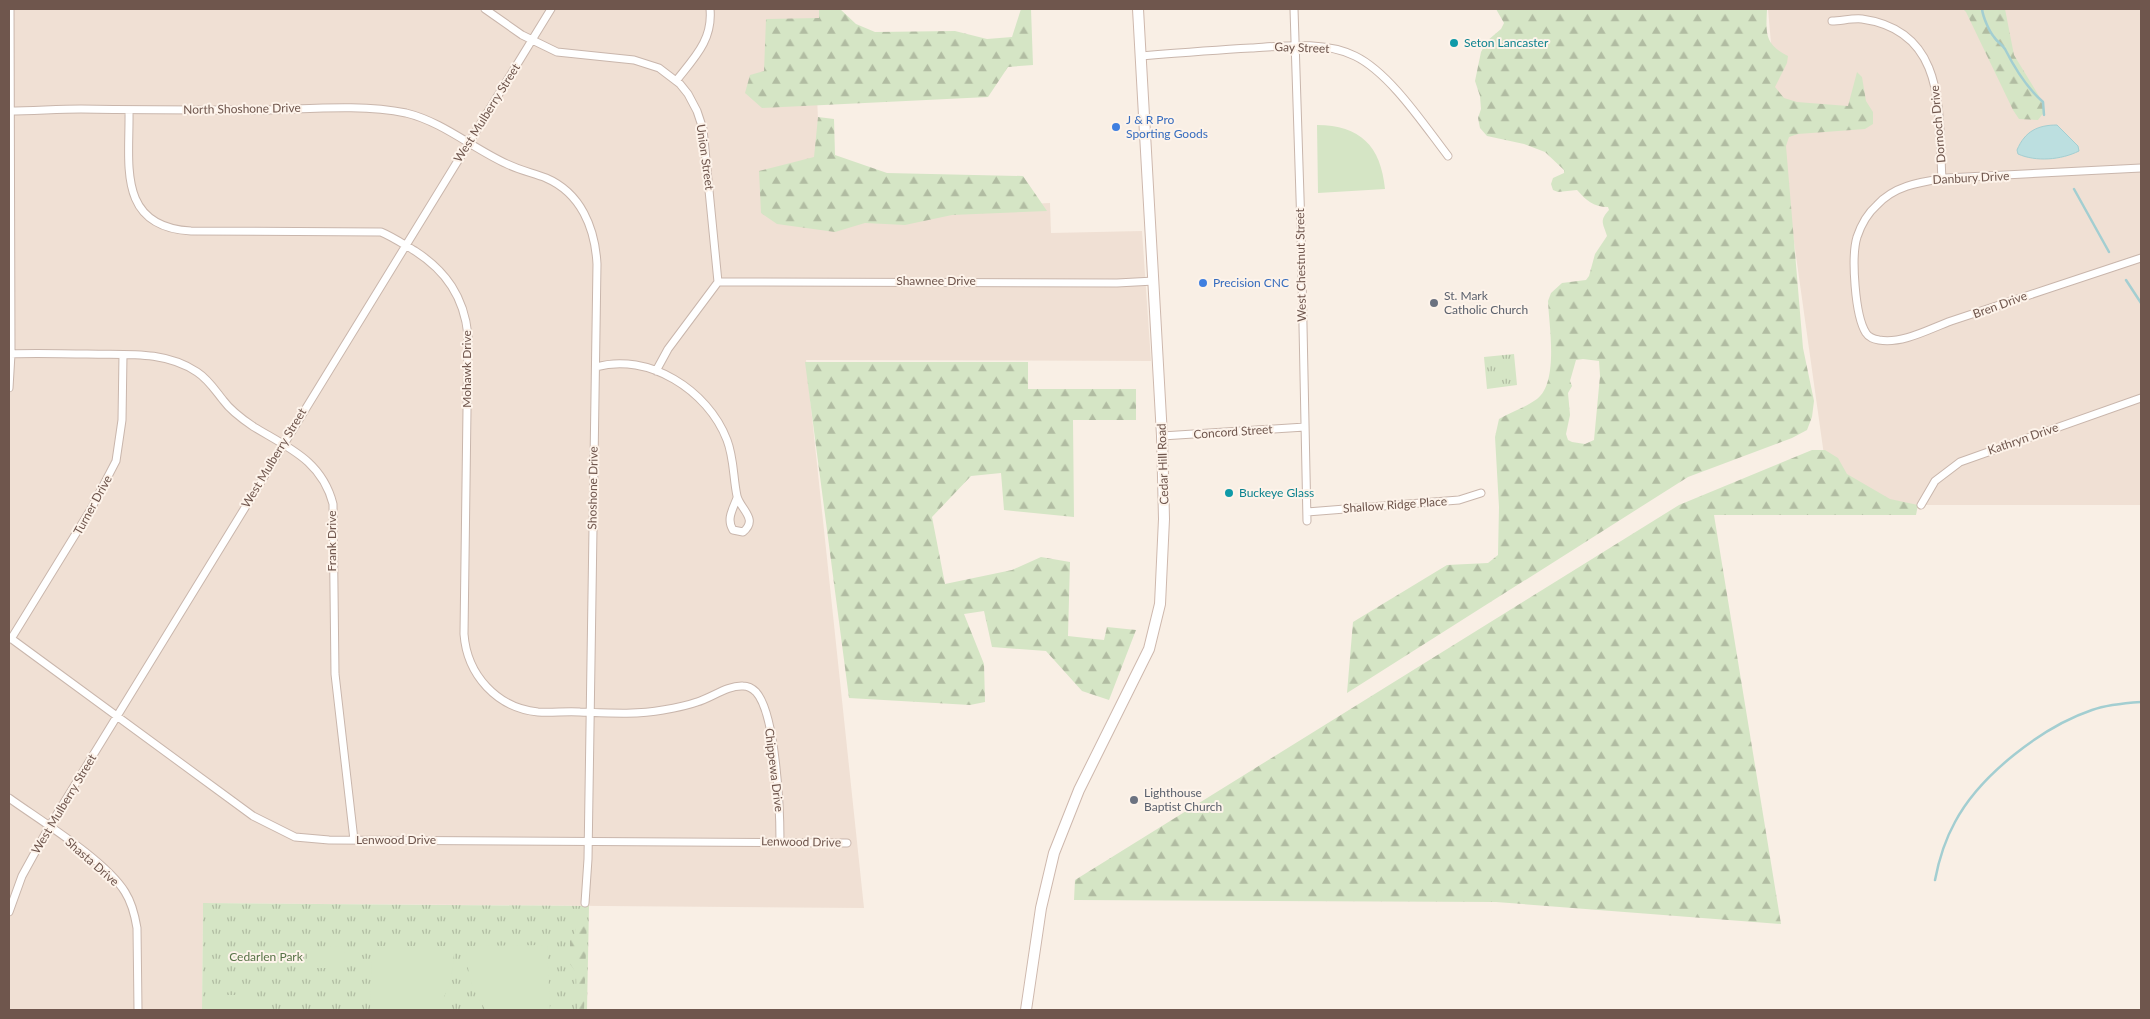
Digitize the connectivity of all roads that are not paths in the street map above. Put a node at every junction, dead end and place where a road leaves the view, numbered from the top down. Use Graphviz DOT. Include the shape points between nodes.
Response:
graph roads {
  1 [pos="10,9"];
  2 [pos="485,9"];
  3 [pos="550,9"];
  4 [pos="710,9"];
  5 [pos="1138,9"];
  6 [pos="1294,9"];
  7 [pos="1832,22"];
  8 [pos="532,41"];
  9 [pos="1296,46"];
  10 [pos="1141,56"];
  11 [pos="676,81"];
  12 [pos="9,111"];
  13 [pos="128,111"];
  14 [pos="468,144"];
  15 [pos="1448,156"];
  16 [pos="2141,168"];
  17 [pos="1942,179"];
  18 [pos="9,232"];
  19 [pos="406,245"];
  20 [pos="2141,258"];
  21 [pos="1154,281"];
  22 [pos="718,282"];
  23 [pos="1864,328"];
  24 [pos="11,354"];
  25 [pos="123,354"];
  26 [pos="596,367"];
  27 [pos="656,371"];
  28 [pos="9,388"];
  29 [pos="2141,398"];
  30 [pos="1304,427"];
  31 [pos="1162,436"];
  32 [pos="283,444"];
  33 [pos="1481,493"];
  34 [pos="737,498"];
  35 [pos="1921,504"];
  36 [pos="1307,512"];
  37 [pos="1307,521"];
  38 [pos="10,638"];
  39 [pos="590,713"];
  40 [pos="117,716"];
  41 [pos="9,798"];
  42 [pos="49,827"];
  43 [pos="354,840"];
  44 [pos="780,841"];
  45 [pos="588,842"];
  46 [pos="848,843"];
  47 [pos="585,904"];
  48 [pos="9,912"];
  49 [pos="138,1010"];
  50 [pos="1026,1010"];
  1 -- 12 [label="street"];
  2 -- 8 [label="street, Union Street"];
  3 -- 8 [label="street, West Mulberry Street"];
  4 -- 11 [label="street" via="706,40"];
  5 -- 10 [label="main road, Cedar Hill Road"];
  6 -- 9 [label="street, West Chestnut Street"];
  7 -- 17 [label="street, Dornoch Drive" via="1860,19 1880,23 1902,34 1919,49 1936,88"];
  8 -- 11 [label="street, Union Street" via="557,52 634,60 659,68"];
  8 -- 14 [label="street, West Mulberry Street"];
  9 -- 10 [label="street, Gay Street"];
  9 -- 15 [label="street, Gay Street" via="1331,48 1356,56 1398,94"];
  9 -- 30 [label="street, West Chestnut Street"];
  10 -- 21 [label="main road, Cedar Hill Road"];
  11 -- 22 [label="street, Union Street" via="698,111 703,129"];
  12 -- 13 [label="street, North Shoshone Drive"];
  12 -- 18 [label="street"];
  13 -- 14 [label="street, North Shoshone Drive" via="389,111 430,122"];
  13 -- 19 [label="street, Mohawk Drive" via="130,185 134,198 144,211 165,227 191,232 368,231 381,232"];
  14 -- 19 [label="street, West Mulberry Street"];
  14 -- 26 [label="street, Shoshone Drive" via="559,185 585,214 596,251"];
  16 -- 17 [label="street, Danbury Drive"];
  17 -- 23 [label="street, Danbury Drive" via="1897,190 1877,204 1863,224 1857,236 1854,260 1858,308"];
  18 -- 24 [label="street"];
  19 -- 32 [label="street, West Mulberry Street"];
  19 -- 39 [label="street, Mohawk Drive" via="445,275 459,297 467,322 464,634 468,658 482,683 514,706 538,712"];
  20 -- 23 [label="street, Bren Drive" via="1916,334 1888,341 1871,338"];
  21 -- 22 [label="street, Shawnee Drive"];
  21 -- 31 [label="main road, Cedar Hill Road"];
  22 -- 27 [label="street" via="668,349"];
  24 -- 25 [label="street, Frank Drive"];
  24 -- 28 [label="street"];
  25 -- 32 [label="street, Frank Drive" via="163,357 192,369 236,414"];
  25 -- 38 [label="street, Turner Drive" via="122,420 113,468"];
  26 -- 27 [label="street" via="614,362"];
  26 -- 39 [label="street, Shoshone Drive"];
  27 -- 34 [label="street" via="692,392 717,420 733,461"];
  29 -- 35 [label="street, Kathryn Drive" via="1960,462 1935,481"];
  30 -- 31 [label="street, Concord Street"];
  30 -- 36 [label="street, West Chestnut Street"];
  31 -- 50 [label="main road, Cedar Hill Road" via="1164,519 1161,585 1153,637 1079,790 1054,853 1041,908"];
  32 -- 40 [label="street, West Mulberry Street"];
  32 -- 43 [label="street, Frank Drive" via="320,473 332,504 335,674"];
  33 -- 36 [label="street, Shallow Ridge Place" via="1459,500"];
  36 -- 37 [label="street, West Chestnut Street"];
  38 -- 40 [label="street, Lenwood Drive"];
  39 -- 44 [label="street, Chippewa Drive" via="662,711 742,686 756,692 773,743"];
  39 -- 45 [label="street, Shoshone Drive"];
  40 -- 42 [label="street, West Mulberry Street"];
  40 -- 43 [label="street, Lenwood Drive" via="253,816 277,830 313,840"];
  41 -- 42 [label="street, Shasta Drive"];
  42 -- 48 [label="street, West Mulberry Street" via="22,876"];
  42 -- 49 [label="street, Shasta Drive" via="105,870 131,904 138,939"];
  43 -- 45 [label="street, Lenwood Drive"];
  44 -- 45 [label="street, Lenwood Drive"];
  44 -- 46 [label="street, Lenwood Drive"];
  45 -- 47 [label="street, Shoshone Drive"];
}
